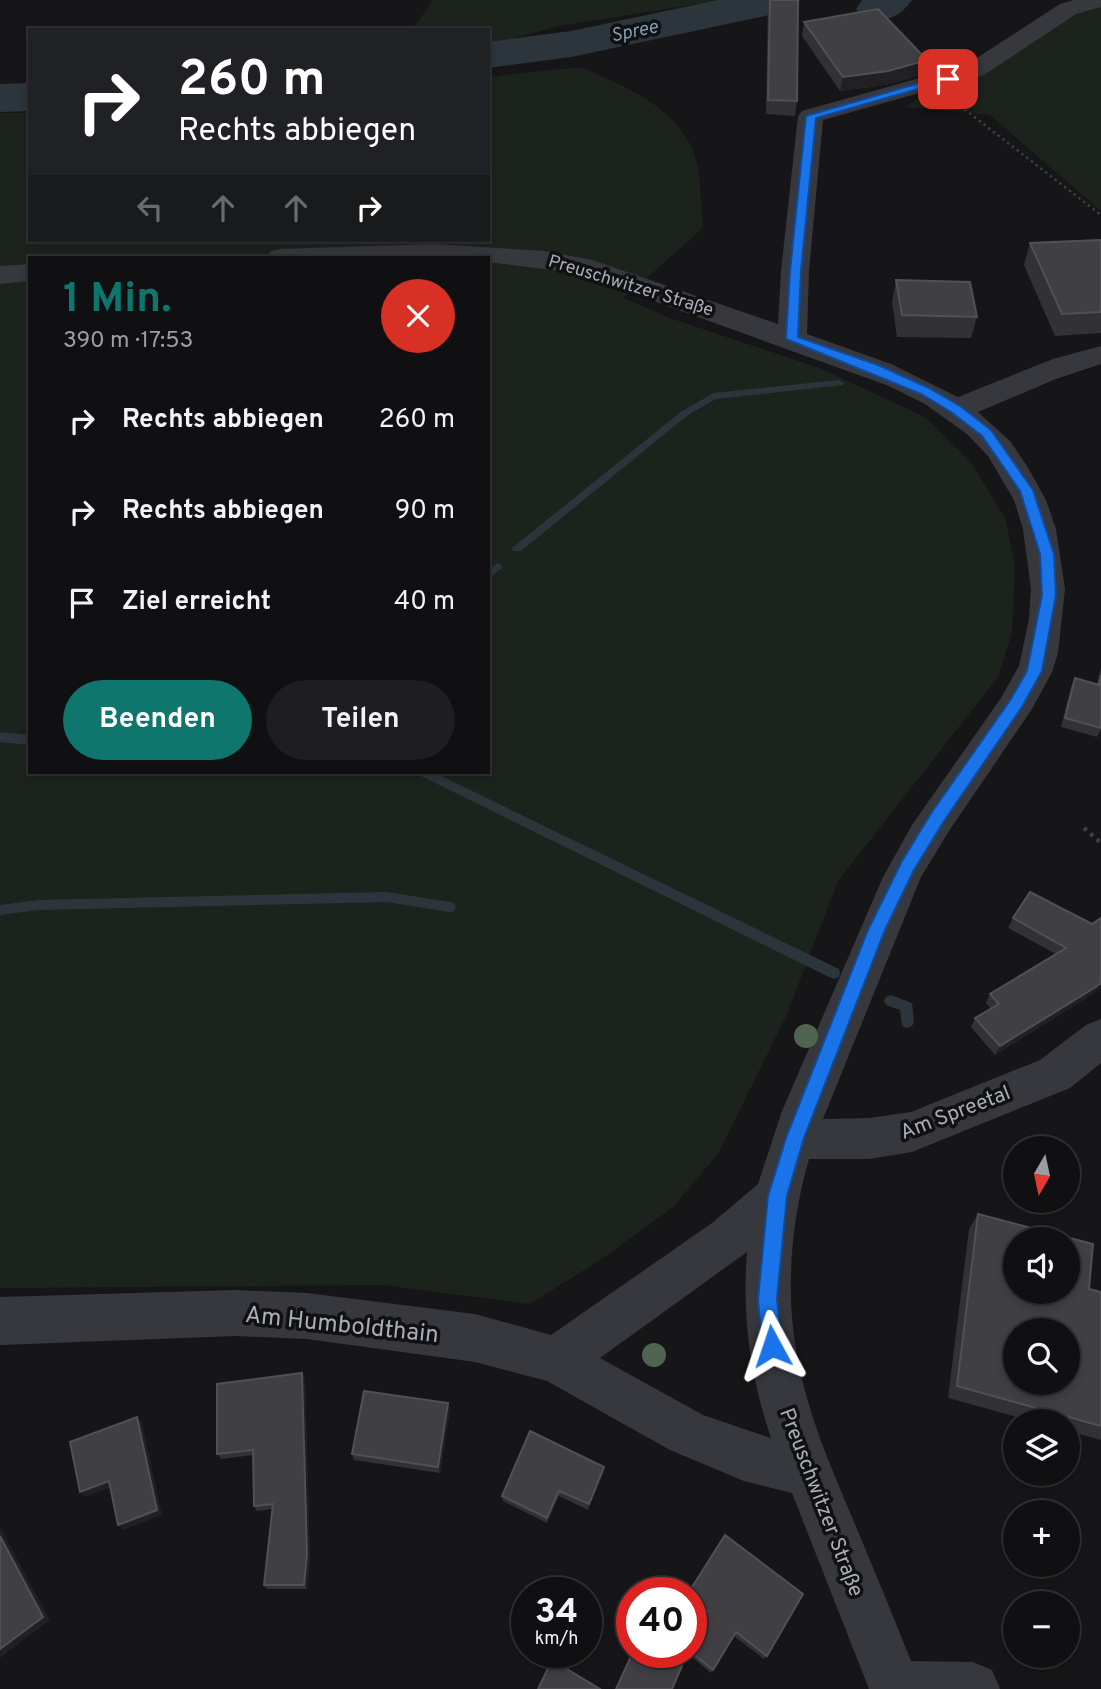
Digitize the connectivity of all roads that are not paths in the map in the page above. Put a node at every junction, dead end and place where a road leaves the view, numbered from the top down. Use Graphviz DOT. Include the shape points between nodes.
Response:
graph roads {
  1 [pos="1098,0"];
  2 [pos="321,256"];
  3 [pos="795,271"];
  4 [pos="28,272"];
  5 [pos="0,275"];
  6 [pos="729,316"];
  7 [pos="792,339"];
  8 [pos="1101,355"];
  9 [pos="956,409"];
  10 [pos="1101,1038"];
  11 [pos="795,1138"];
  12 [pos="777,1196"];
  13 [pos="0,1321"];
  14 [pos="556,1360"];
  15 [pos="808,1473"];
  16 [pos="895,1688"];
  17 [pos="973,1689"];
  1 -- 3 [label="street" via="1068,9 975,70 811,116"];
  2 -- 6 [label="street, Preuschwitzer Straße" via="479,252 537,257 582,266"];
  3 -- 6 [label="street, Preuschwitzer Straße" via="775,295"];
  3 -- 7 [label="street"];
  4 -- 5 [label="street"];
  6 -- 7 [label="street, Preuschwitzer Straße"];
  7 -- 9 [label="street, Preuschwitzer Straße" via="873,368"];
  8 -- 9 [label="street" via="1062,364"];
  9 -- 11 [label="street, Preuschwitzer Straße" via="987,433 1027,490 1047,554 1049,595 1043,640 1035,671 1017,703 908,866 877,930"];
  10 -- 11 [label="street, Am Spreetal" via="1055,1074 912,1132 833,1140"];
  11 -- 12 [label="street, Preuschwitzer Straße"];
  12 -- 14 [label="street" via="728,1239"];
  12 -- 15 [label="street, Preuschwitzer Straße" via="768,1299 772,1346 782,1396"];
  13 -- 14 [label="street, Am Humboldthain" via="235,1313 307,1316 475,1338"];
  14 -- 15 [label="street, Am Humboldthain" via="687,1433 744,1456"];
  15 -- 16 [label="street, Preuschwitzer Straße"];
  16 -- 17 [label="street"];
}
